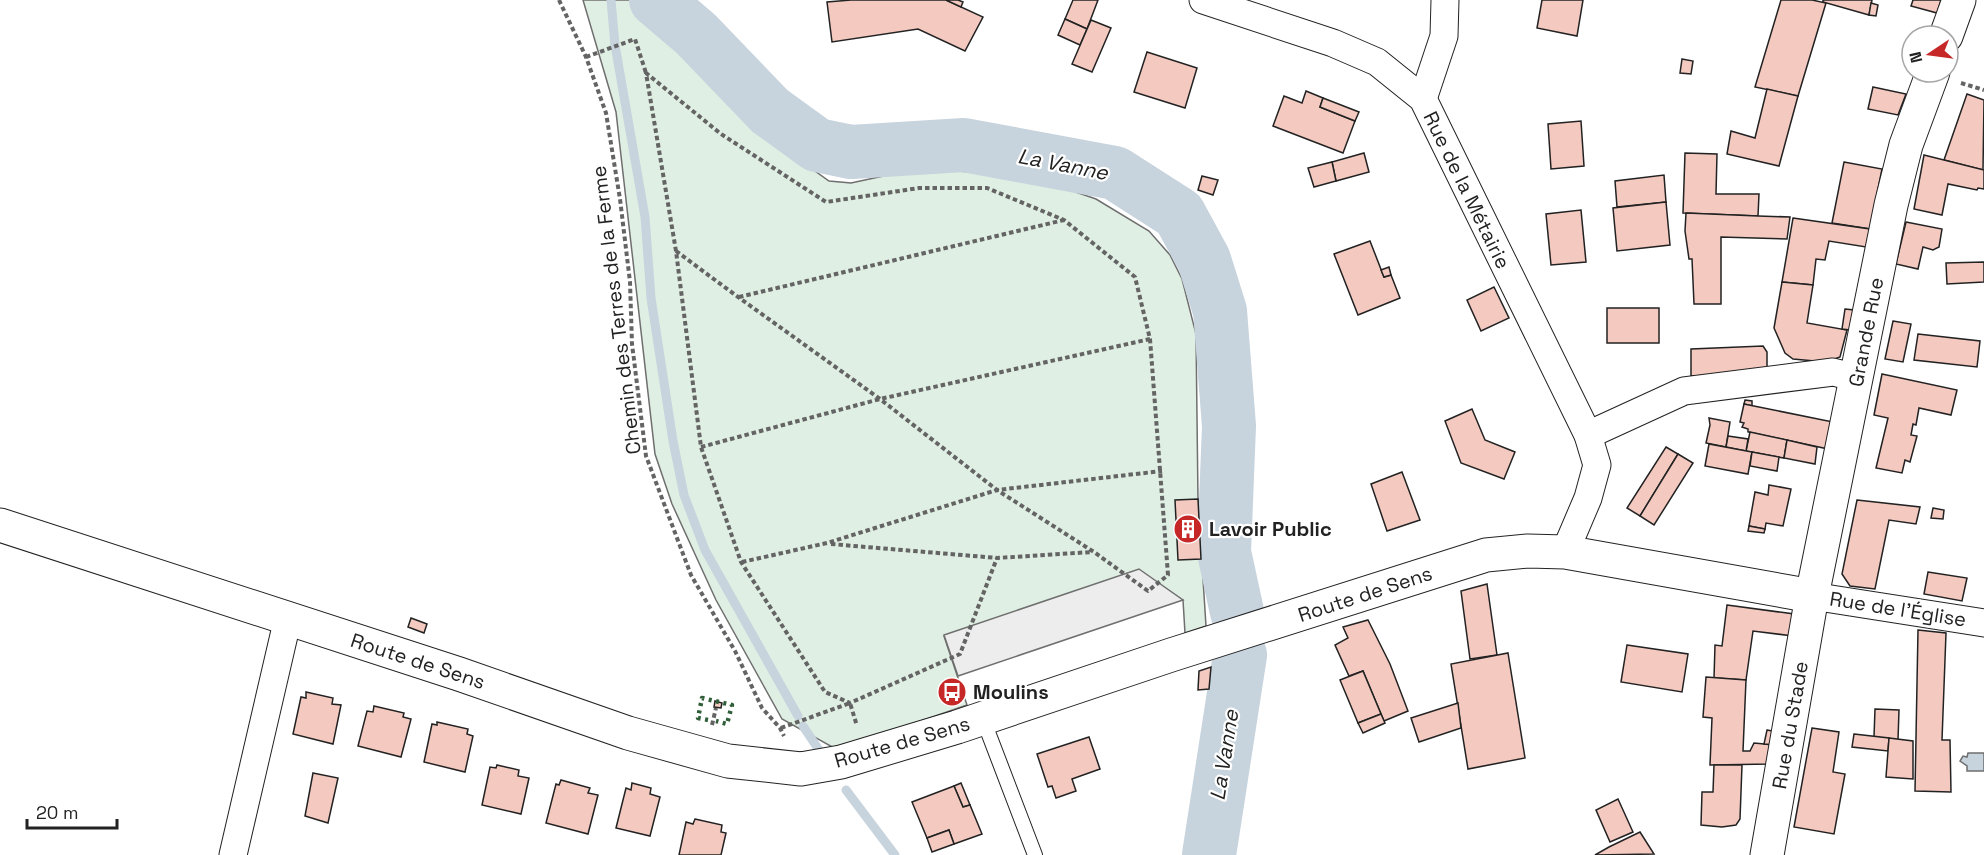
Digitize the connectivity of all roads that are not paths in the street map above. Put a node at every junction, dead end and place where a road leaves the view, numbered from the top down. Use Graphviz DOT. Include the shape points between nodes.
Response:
graph roads {
  1 [pos="1203,0"];
  2 [pos="1445,0"];
  3 [pos="1959,0"];
  4 [pos="1950,24"];
  5 [pos="1929,84"];
  6 [pos="1423,99"];
  7 [pos="1857,378"];
  8 [pos="1588,435"];
  9 [pos="0,525"];
  10 [pos="1565,552"];
  11 [pos="1812,596"];
  12 [pos="288,618"];
  13 [pos="1984,623"];
  14 [pos="982,719"];
  15 [pos="233,855"];
  16 [pos="1035,855"];
  17 [pos="1767,855"];
  1 -- 6 [label="street, Rue de la Métairie" via="1333,43 1377,62"];
  2 -- 6 [label="street" via="1444,36"];
  3 -- 4 [label="street"];
  5 -- 7 [label="street, Grande Rue" via="1898,175"];
  6 -- 8 [label="street, Rue de la Métairie"];
  7 -- 8 [label="street" via="1833,372 1684,391"];
  7 -- 11 [label="street, Grande Rue"];
  8 -- 10 [label="street, Rue de la Métairie" via="1597,465"];
  9 -- 12 [label="street, Route de Sens"];
  10 -- 11 [label="street, Route de Sens"];
  10 -- 14 [label="street, Route de Sens" via="1486,555"];
  11 -- 13 [label="street, Rue de l'Église"];
  11 -- 17 [label="street, Rue du Stade"];
  12 -- 14 [label="street, Route de Sens" via="628,733 728,761 801,769 841,762"];
  12 -- 15 [label="street"];
  14 -- 16 [label="lane"];
}
